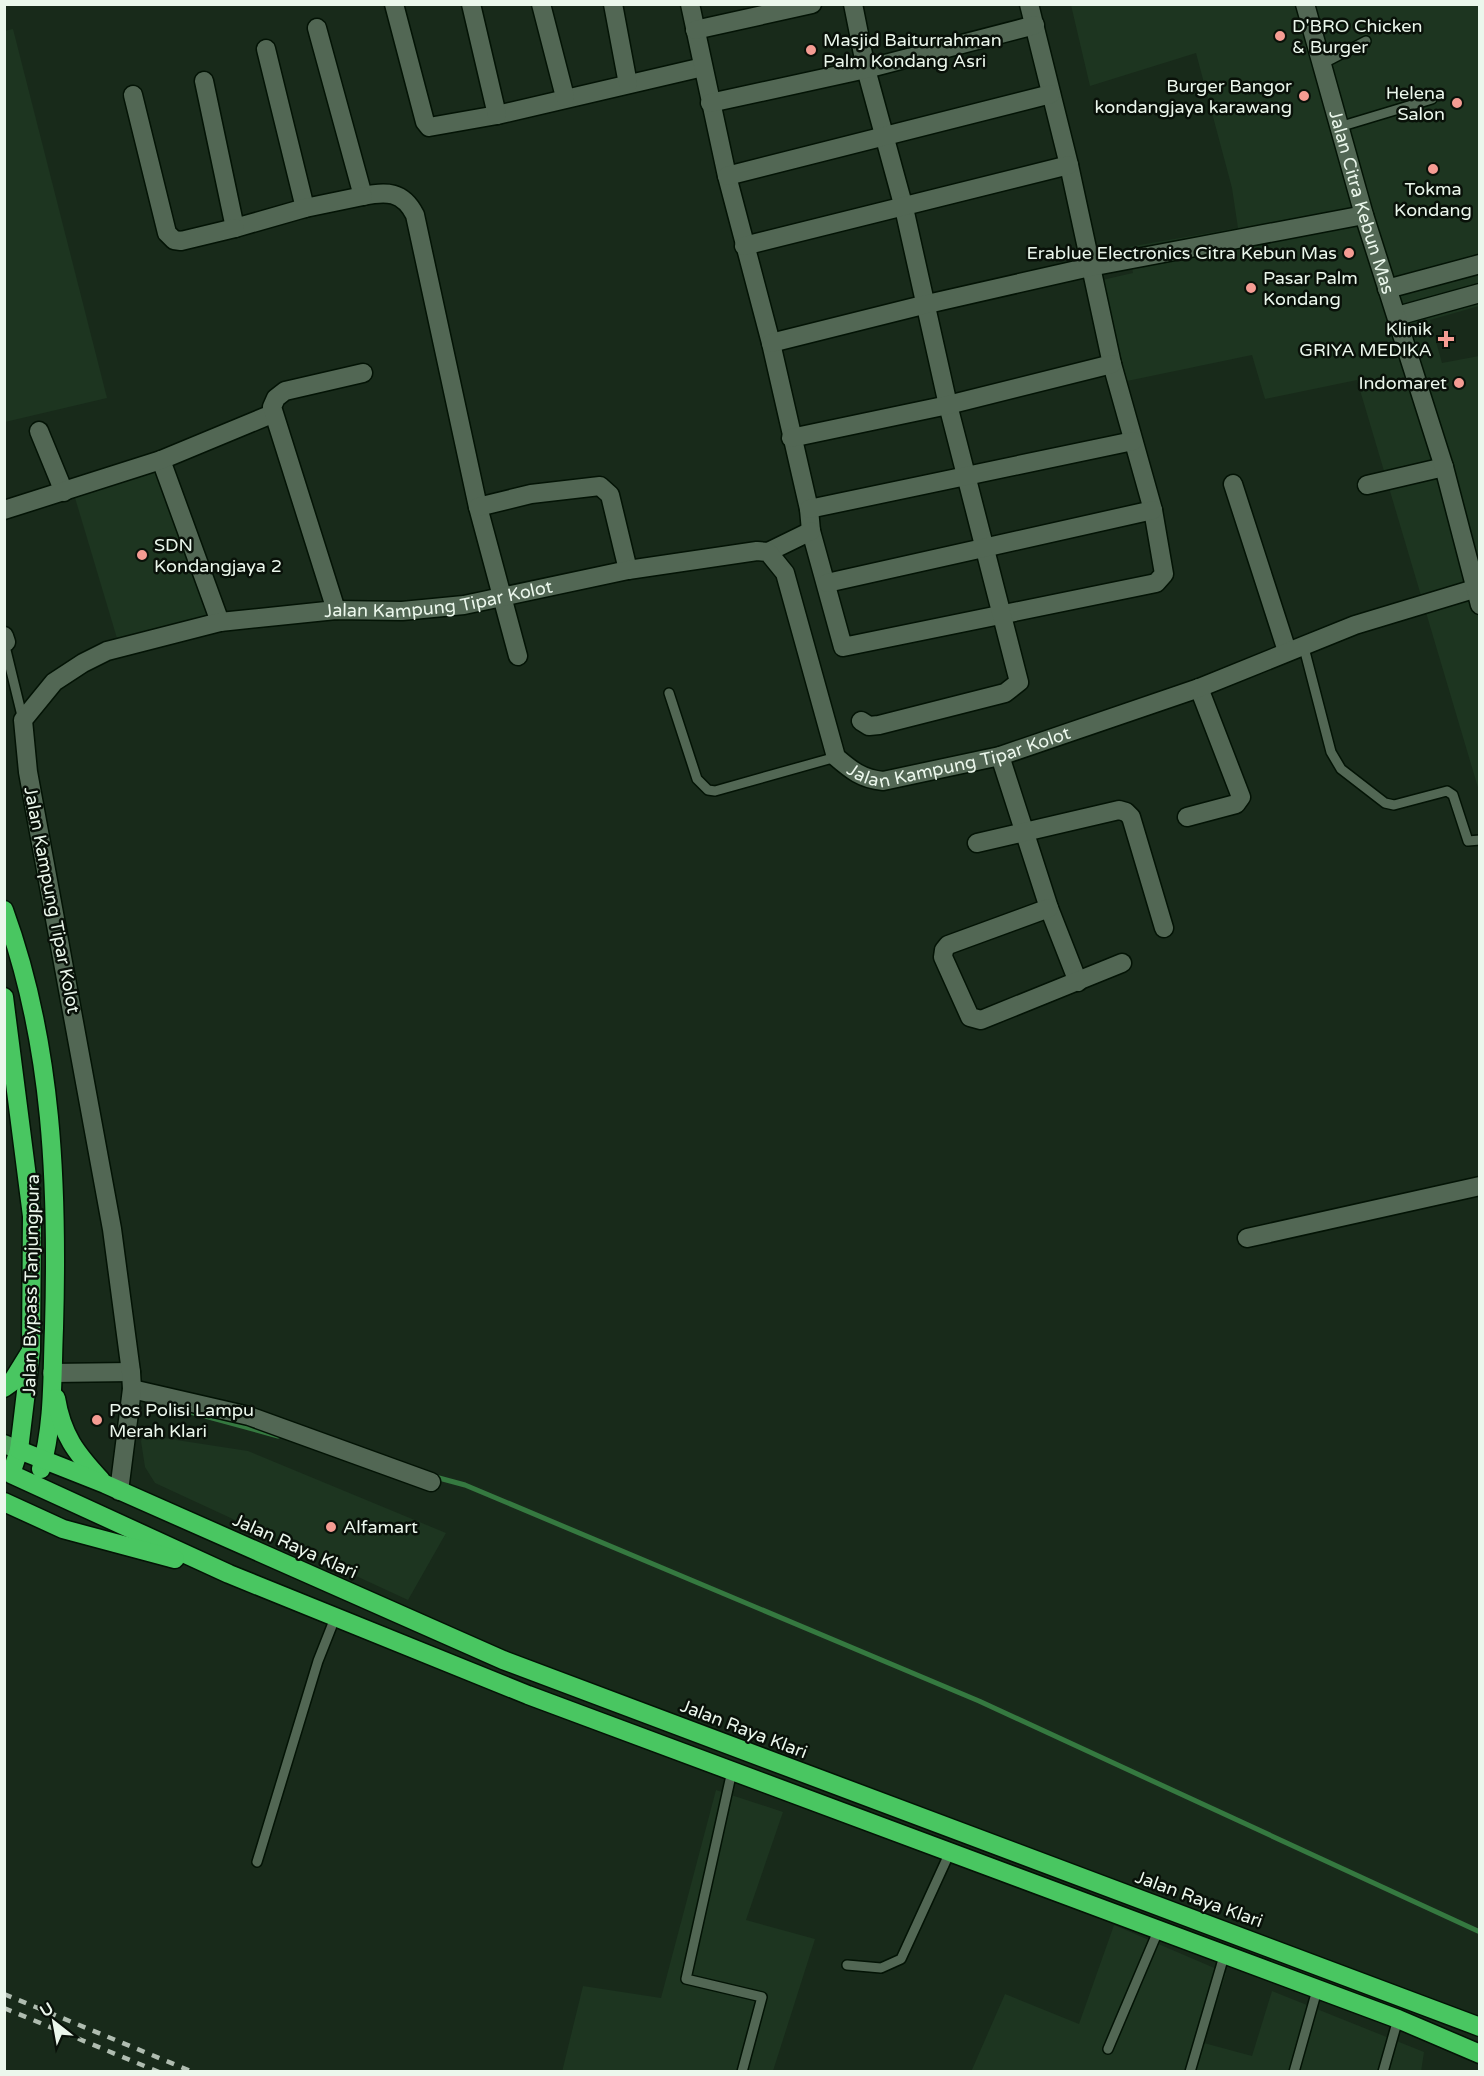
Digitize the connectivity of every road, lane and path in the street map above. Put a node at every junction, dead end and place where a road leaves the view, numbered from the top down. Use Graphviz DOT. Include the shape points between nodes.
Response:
graph roads {
  1 [pos="394,4"];
  2 [pos="471,4"];
  3 [pos="541,4"];
  4 [pos="613,4"];
  5 [pos="690,4"];
  6 [pos="812,4"];
  7 [pos="853,4"];
  8 [pos="1029,4"];
  9 [pos="1305,4"];
  10 [pos="1035,25"];
  11 [pos="316,28"];
  12 [pos="695,30"];
  13 [pos="1366,41"];
  14 [pos="266,49"];
  15 [pos="1322,64"];
  16 [pos="702,67"];
  17 [pos="866,69"];
  18 [pos="204,81"];
  19 [pos="628,84"];
  20 [pos="1051,94"];
  21 [pos="133,95"];
  22 [pos="565,97"];
  23 [pos="1432,99"];
  24 [pos="710,103"];
  25 [pos="497,115"];
  26 [pos="1339,127"];
  27 [pos="884,135"];
  28 [pos="1070,165"];
  29 [pos="727,176"];
  30 [pos="363,196"];
  31 [pos="305,208"];
  32 [pos="904,208"];
  33 [pos="1364,215"];
  34 [pos="235,228"];
  35 [pos="744,246"];
  36 [pos="1479,264"];
  37 [pos="1090,267"];
  38 [pos="1387,289"];
  39 [pos="1479,293"];
  40 [pos="923,304"];
  41 [pos="1397,316"];
  42 [pos="771,344"];
  43 [pos="1112,364"];
  44 [pos="363,373"];
  45 [pos="948,405"];
  46 [pos="272,414"];
  47 [pos="39,431"];
  48 [pos="791,438"];
  49 [pos="1133,441"];
  50 [pos="161,460"];
  51 [pos="1444,467"];
  52 [pos="968,477"];
  53 [pos="1233,484"];
  54 [pos="1367,485"];
  55 [pos="64,492"];
  56 [pos="478,507"];
  57 [pos="809,509"];
  58 [pos="4,510"];
  59 [pos="1153,510"];
  60 [pos="811,531"];
  61 [pos="986,547"];
  62 [pos="768,552"];
  63 [pos="628,570"];
  64 [pos="827,583"];
  65 [pos="501,597"];
  66 [pos="1477,597"];
  67 [pos="336,610"];
  68 [pos="1002,613"];
  69 [pos="220,622"];
  70 [pos="5,640"];
  71 [pos="1295,647"];
  72 [pos="518,656"];
  73 [pos="1199,688"];
  74 [pos="669,693"];
  75 [pos="23,720"];
  76 [pos="861,721"];
  77 [pos="1000,756"];
  78 [pos="836,757"];
  79 [pos="1187,817"];
  80 [pos="1024,831"];
  81 [pos="1479,840"];
  82 [pos="977,843"];
  83 [pos="1049,908"];
  84 [pos="4,910"];
  85 [pos="1164,928"];
  86 [pos="1122,963"];
  87 [pos="1078,982"];
  88 [pos="4,997"];
  89 [pos="1479,1186"];
  90 [pos="1247,1238"];
  91 [pos="31,1350"];
  92 [pos="52,1373"];
  93 [pos="132,1381"];
  94 [pos="4,1388"];
  95 [pos="12,1447"];
  96 [pos="44,1459"];
  97 [pos="8,1473"];
  98 [pos="431,1482"];
  99 [pos="37,1485"];
  100 [pos="112,1487"];
  101 [pos="4,1502"];
  102 [pos="229,1574"];
  103 [pos="335,1618"];
  104 [pos="732,1771"];
  105 [pos="950,1852"];
  106 [pos="257,1862"];
  107 [pos="1158,1931"];
  108 [pos="1224,1956"];
  109 [pos="847,1965"];
  110 [pos="1317,1990"];
  111 [pos="1398,2019"];
  112 [pos="1479,2027"];
  113 [pos="1108,2049"];
  114 [pos="1479,2054"];
  115 [pos="742,2072"];
  116 [pos="1190,2072"];
  117 [pos="1294,2072"];
  118 [pos="1383,2072"];
  1 -- 25 [label="street" via="429,127"];
  2 -- 25 [label="street"];
  3 -- 22 [label="street"];
  4 -- 19 [label="street"];
  5 -- 12 [label="street"];
  6 -- 12 [label="street"];
  7 -- 17 [label="street"];
  8 -- 10 [label="street"];
  9 -- 15 [label="street, Jalan Citra Kebun Mas"];
  10 -- 17 [label="street"];
  10 -- 20 [label="street"];
  11 -- 30 [label="street"];
  12 -- 16 [label="street"];
  13 -- 15 [label="lane"];
  14 -- 31 [label="street"];
  15 -- 26 [label="street, Jalan Citra Kebun Mas"];
  16 -- 19 [label="street"];
  16 -- 24 [label="street"];
  17 -- 24 [label="street"];
  17 -- 27 [label="street"];
  18 -- 34 [label="street"];
  19 -- 22 [label="street"];
  20 -- 27 [label="street"];
  20 -- 28 [label="street"];
  21 -- 34 [label="street" via="167,233 181,241"];
  22 -- 25 [label="street"];
  23 -- 26 [label="lane"];
  24 -- 29 [label="street"];
  26 -- 33 [label="street, Jalan Citra Kebun Mas"];
  27 -- 29 [label="street"];
  27 -- 32 [label="street"];
  28 -- 32 [label="street"];
  28 -- 37 [label="street"];
  29 -- 35 [label="street"];
  30 -- 31 [label="street"];
  30 -- 56 [label="street" via="379,192 401,196 415,214"];
  31 -- 34 [label="street"];
  32 -- 35 [label="street"];
  32 -- 40 [label="street"];
  33 -- 37 [label="street"];
  33 -- 38 [label="street, Jalan Citra Kebun Mas"];
  35 -- 42 [label="street"];
  36 -- 38 [label="street"];
  37 -- 40 [label="street"];
  37 -- 43 [label="street"];
  38 -- 41 [label="street, Jalan Citra Kebun Mas"];
  39 -- 41 [label="street"];
  40 -- 42 [label="street"];
  40 -- 45 [label="street"];
  41 -- 51 [label="street, Jalan Citra Kebun Mas"];
  42 -- 48 [label="street"];
  43 -- 45 [label="street"];
  43 -- 49 [label="street"];
  44 -- 46 [label="street" via="285,391 276,398"];
  45 -- 48 [label="street"];
  45 -- 52 [label="street"];
  46 -- 50 [label="street"];
  46 -- 67 [label="street"];
  47 -- 55 [label="street"];
  48 -- 57 [label="street"];
  49 -- 52 [label="street"];
  49 -- 59 [label="street"];
  50 -- 55 [label="street"];
  50 -- 69 [label="street"];
  51 -- 54 [label="street"];
  51 -- 66 [label="street, Jalan Citra Kebun Mas"];
  52 -- 57 [label="street"];
  52 -- 61 [label="street"];
  53 -- 71 [label="street"];
  55 -- 58 [label="street"];
  56 -- 63 [label="street" via="531,494 600,486 610,495"];
  56 -- 65 [label="street"];
  57 -- 60 [label="street"];
  59 -- 61 [label="street"];
  59 -- 68 [label="street" via="1164,567 1164,574 1156,583"];
  60 -- 62 [label="street"];
  60 -- 64 [label="street"];
  61 -- 64 [label="street"];
  61 -- 68 [label="street"];
  62 -- 63 [label="street, Jalan Kampung Tipar Kolot"];
  62 -- 78 [label="street, Jalan Kampung Tipar Kolot" via="785,573"];
  63 -- 65 [label="street, Jalan Kampung Tipar Kolot"];
  64 -- 68 [label="street" via="843,647"];
  65 -- 67 [label="street, Jalan Kampung Tipar Kolot" via="402,611"];
  65 -- 72 [label="street"];
  66 -- 71 [label="street, Jalan Kampung Tipar Kolot" via="1400,610"];
  67 -- 69 [label="street, Jalan Kampung Tipar Kolot"];
  68 -- 76 [label="street" via="1019,682 1013,690 879,725 869,726"];
  69 -- 75 [label="street, Jalan Kampung Tipar Kolot" via="107,651 54,682"];
  70 -- 75 [label="lane"];
  71 -- 73 [label="street, Jalan Kampung Tipar Kolot"];
  71 -- 81 [label="lane" via="1331,752 1341,769 1394,805 1447,791 1453,795 1468,841"];
  73 -- 77 [label="street, Jalan Kampung Tipar Kolot"];
  73 -- 79 [label="street" via="1241,797 1236,804"];
  74 -- 78 [label="lane" via="697,779 708,790"];
  75 -- 93 [label="street, Jalan Kampung Tipar Kolot" via="28,772 112,1229"];
  77 -- 78 [label="street, Jalan Kampung Tipar Kolot" via="883,781 856,774"];
  77 -- 80 [label="street"];
  80 -- 82 [label="street"];
  80 -- 83 [label="street"];
  80 -- 85 [label="street" via="1119,810 1126,812 1131,817"];
  83 -- 87 [label="street"];
  83 -- 87 [label="street" via="948,945 944,957 970,1017 975,1019"];
  84 -- 92 [label="highway, Jalan Bypass Tanjungpura" via="27,981 48,1104 57,1229"];
  86 -- 87 [label="street"];
  88 -- 91 [label="highway, Jalan Bypass Tanjungpura" via="33,1216"];
  89 -- 90 [label="street"];
  91 -- 94 [label="highway"];
  91 -- 95 [label="highway, Jalan Bypass Tanjungpura"];
  92 -- 93 [label="street"];
  92 -- 96 [label="highway, Jalan Bypass Tanjungpura"];
  92 -- 100 [label="highway" via="60,1421 75,1452"];
  93 -- 98 [label="street" via="249,1416"];
  93 -- 100 [label="street, Jalan Kampung Tipar Kolot"];
  95 -- 96 [label="highway, Jalan Raya Klari"];
  95 -- 97 [label="highway, Jalan Bypass Tanjungpura"];
  96 -- 99 [label="highway, Jalan Bypass Tanjungpura"];
  96 -- 100 [label="highway, Jalan Raya Klari"];
  97 -- 99 [label="highway"];
  99 -- 102 [label="highway"];
  100 -- 112 [label="highway, Jalan Raya Klari" via="503,1660"];
  101 -- 102 [label="highway" via="63,1529"];
  102 -- 103 [label="highway"];
  103 -- 104 [label="highway"];
  103 -- 106 [label="lane" via="318,1661"];
  104 -- 105 [label="highway"];
  104 -- 115 [label="lane" via="686,1978 762,1997"];
  105 -- 107 [label="highway"];
  105 -- 109 [label="lane" via="901,1959 880,1968"];
  107 -- 108 [label="highway"];
  107 -- 113 [label="lane"];
  108 -- 110 [label="highway"];
  108 -- 116 [label="lane"];
  110 -- 111 [label="highway"];
  110 -- 117 [label="lane"];
  111 -- 114 [label="highway"];
  111 -- 118 [label="lane"];
}
